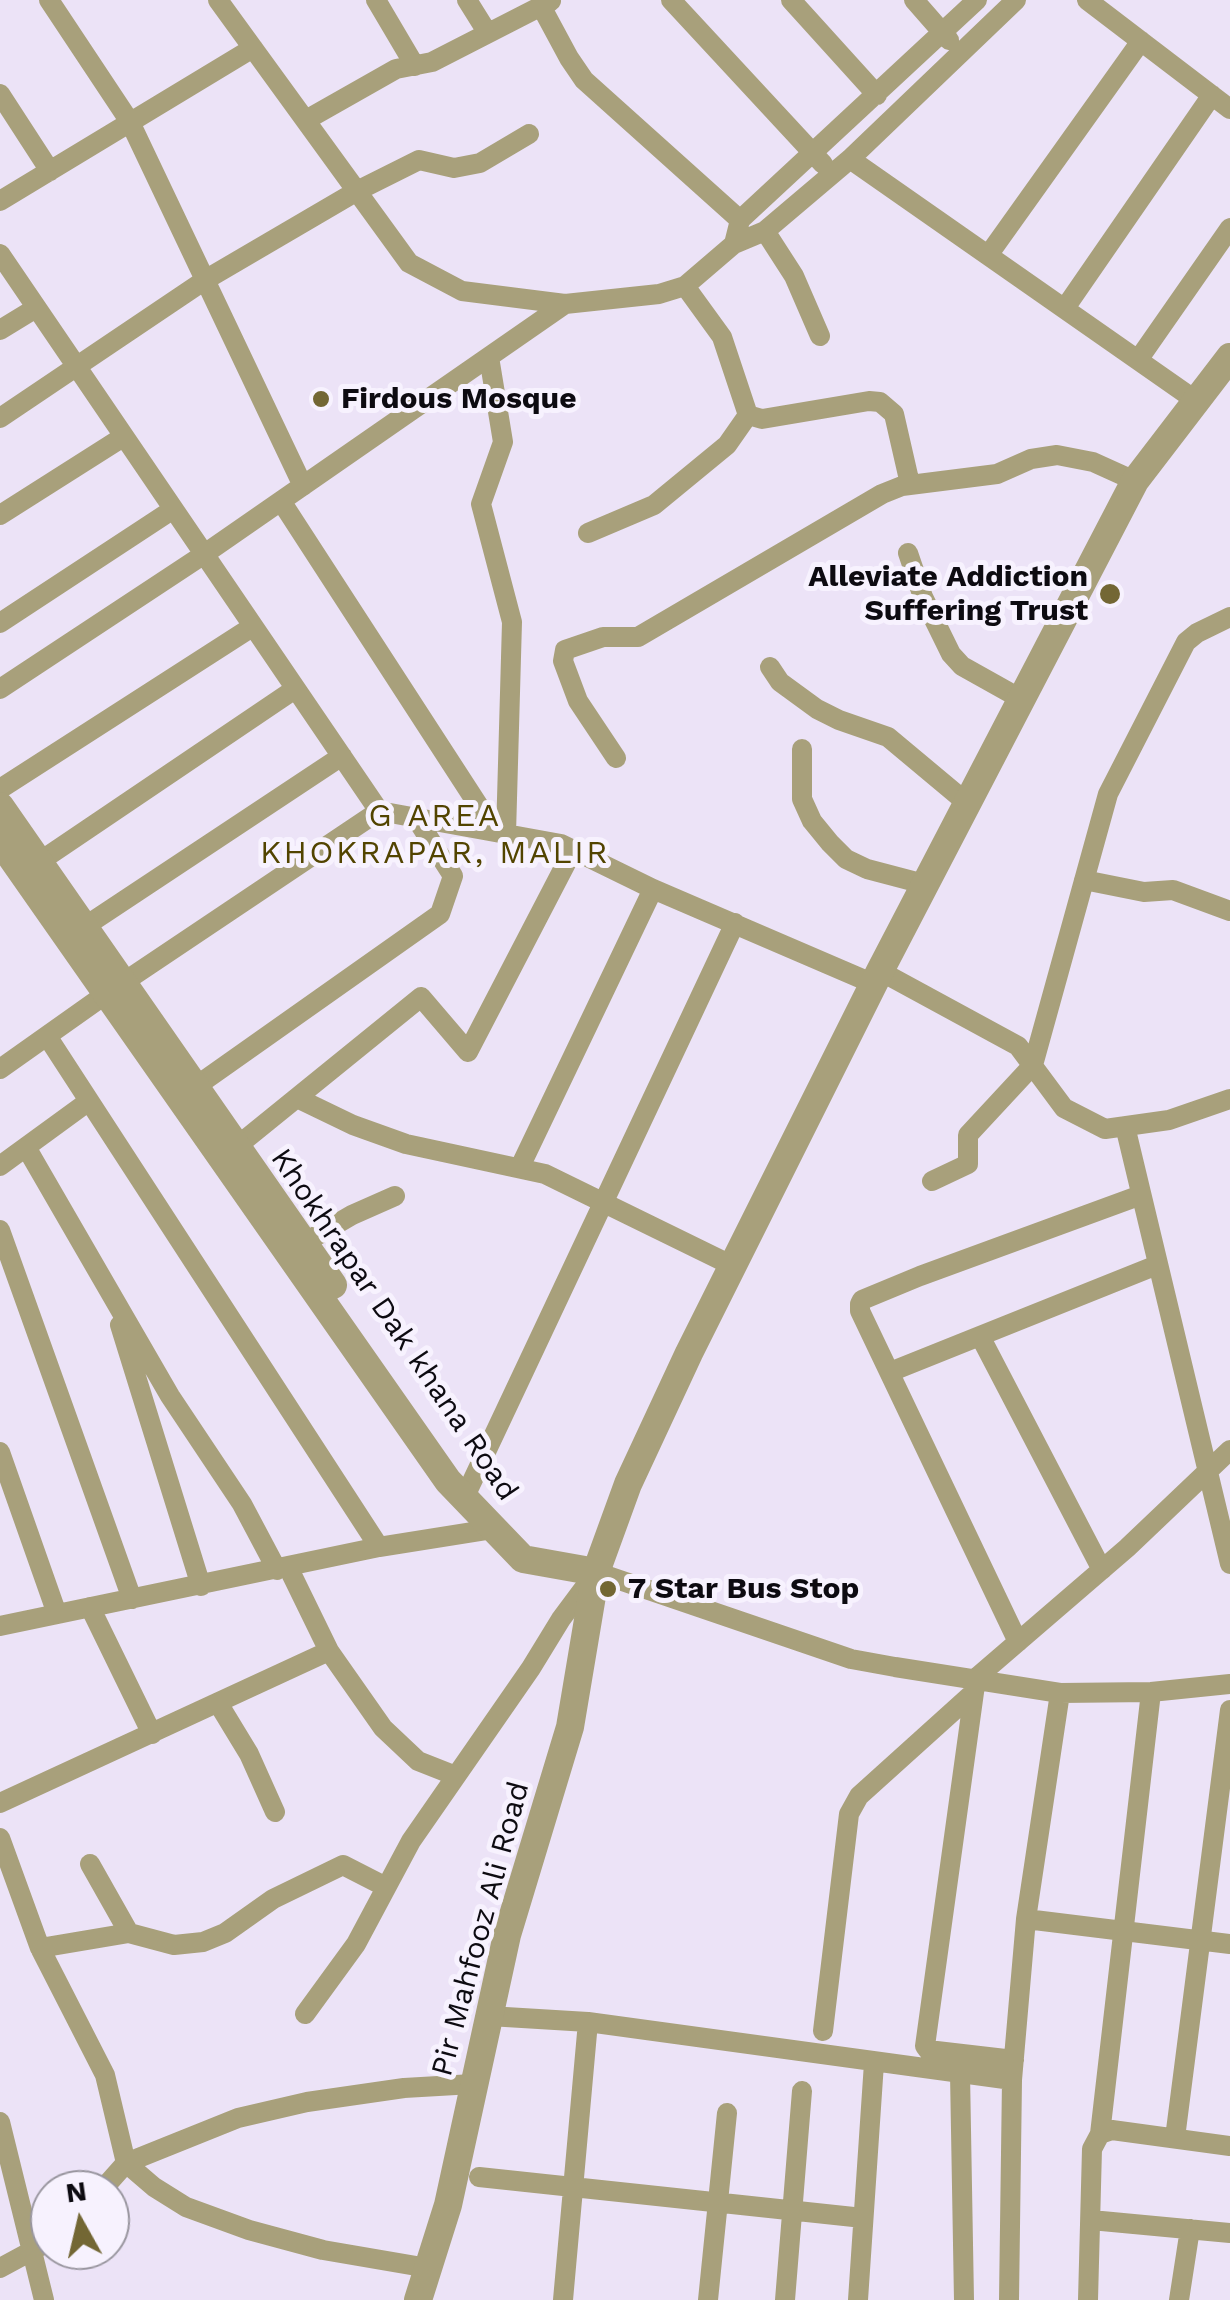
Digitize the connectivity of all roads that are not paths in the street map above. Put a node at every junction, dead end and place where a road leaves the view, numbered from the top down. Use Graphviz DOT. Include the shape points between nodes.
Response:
graph roads {
  1 [pos="49,0"];
  2 [pos="218,0"];
  3 [pos="376,0"];
  4 [pos="467,0"];
  5 [pos="671,0"];
  6 [pos="791,0"];
  7 [pos="914,0"];
  8 [pos="978,0"];
  9 [pos="1016,0"];
  10 [pos="1087,0"];
  11 [pos="547,3"];
  12 [pos="487,32"];
  13 [pos="943,33"];
  14 [pos="1142,41"];
  15 [pos="253,48"];
  16 [pos="958,52"];
  17 [pos="416,66"];
  18 [pos="0,94"];
  19 [pos="877,95"];
  20 [pos="1212,95"];
  21 [pos="1230,109"];
  22 [pos="306,120"];
  23 [pos="130,122"];
  24 [pos="529,134"];
  25 [pos="814,154"];
  26 [pos="850,159"];
  27 [pos="50,171"];
  28 [pos="831,173"];
  29 [pos="356,190"];
  30 [pos="0,201"];
  31 [pos="740,220"];
  32 [pos="1230,228"];
  33 [pos="765,231"];
  34 [pos="734,244"];
  35 [pos="0,254"];
  36 [pos="989,254"];
  37 [pos="205,280"];
  38 [pos="685,286"];
  39 [pos="564,304"];
  40 [pos="36,308"];
  41 [pos="1065,308"];
  42 [pos="0,330"];
  43 [pos="820,336"];
  44 [pos="489,357"];
  45 [pos="1230,357"];
  46 [pos="1138,360"];
  47 [pos="76,367"];
  48 [pos="1195,400"];
  49 [pos="748,415"];
  50 [pos="0,418"];
  51 [pos="122,436"];
  52 [pos="1135,481"];
  53 [pos="910,484"];
  54 [pos="303,486"];
  55 [pos="281,501"];
  56 [pos="172,510"];
  57 [pos="0,515"];
  58 [pos="588,533"];
  59 [pos="908,553"];
  60 [pos="202,555"];
  61 [pos="1230,617"];
  62 [pos="0,623"];
  63 [pos="252,627"];
  64 [pos="770,667"];
  65 [pos="294,688"];
  66 [pos="0,690"];
  67 [pos="1021,699"];
  68 [pos="802,749"];
  69 [pos="342,756"];
  70 [pos="616,758"];
  71 [pos="0,789"];
  72 [pos="968,803"];
  73 [pos="0,806"];
  74 [pos="379,811"];
  75 [pos="416,818"];
  76 [pos="500,832"];
  77 [pos="0,841"];
  78 [pos="573,850"];
  79 [pos="39,862"];
  80 [pos="1084,880"];
  81 [pos="924,884"];
  82 [pos="654,889"];
  83 [pos="1230,911"];
  84 [pos="736,923"];
  85 [pos="84,927"];
  86 [pos="877,977"];
  87 [pos="115,989"];
  88 [pos="47,1036"];
  89 [pos="1033,1066"];
  90 [pos="0,1069"];
  91 [pos="195,1087"];
  92 [pos="297,1098"];
  93 [pos="1230,1100"];
  94 [pos="89,1101"];
  95 [pos="1126,1126"];
  96 [pos="26,1147"];
  97 [pos="236,1147"];
  98 [pos="0,1166"];
  99 [pos="520,1168"];
  100 [pos="932,1181"];
  101 [pos="1141,1194"];
  102 [pos="394,1196"];
  103 [pos="604,1203"];
  104 [pos="0,1230"];
  105 [pos="304,1244"];
  106 [pos="1157,1265"];
  107 [pos="733,1266"];
  108 [pos="109,1290"];
  109 [pos="980,1336"];
  110 [pos="890,1372"];
  111 [pos="1230,1450"];
  112 [pos="0,1452"];
  113 [pos="1207,1471"];
  114 [pos="468,1490"];
  115 [pos="492,1529"];
  116 [pos="379,1547"];
  117 [pos="1230,1564"];
  118 [pos="283,1568"];
  119 [pos="1102,1570"];
  120 [pos="596,1572"];
  121 [pos="201,1586"];
  122 [pos="132,1599"];
  123 [pos="90,1608"];
  124 [pos="57,1614"];
  125 [pos="0,1626"];
  126 [pos="1018,1642"];
  127 [pos="330,1651"];
  128 [pos="1230,1684"];
  129 [pos="974,1686"];
  130 [pos="1151,1692"];
  131 [pos="1060,1693"];
  132 [pos="218,1703"];
  133 [pos="1230,1710"];
  134 [pos="152,1734"];
  135 [pos="456,1776"];
  136 [pos="0,1803"];
  137 [pos="275,1812"];
  138 [pos="0,1838"];
  139 [pos="90,1864"];
  140 [pos="386,1887"];
  141 [pos="1026,1919"];
  142 [pos="1121,1931"];
  143 [pos="129,1932"];
  144 [pos="1202,1941"];
  145 [pos="1230,1944"];
  146 [pos="40,1948"];
  147 [pos="305,2014"];
  148 [pos="489,2016"];
  149 [pos="588,2022"];
  150 [pos="824,2031"];
  151 [pos="874,2062"];
  152 [pos="1013,2070"];
  153 [pos="960,2073"];
  154 [pos="473,2084"];
  155 [pos="802,2091"];
  156 [pos="727,2113"];
  157 [pos="0,2122"];
  158 [pos="1100,2134"];
  159 [pos="1174,2138"];
  160 [pos="1230,2146"];
  161 [pos="126,2163"];
  162 [pos="120,2170"];
  163 [pos="479,2177"];
  164 [pos="574,2185"];
  165 [pos="718,2201"];
  166 [pos="792,2209"];
  167 [pos="30,2211"];
  168 [pos="863,2218"];
  169 [pos="1090,2220"];
  170 [pos="1190,2229"];
  171 [pos="1230,2233"];
  172 [pos="30,2253"];
  173 [pos="0,2268"];
  174 [pos="428,2268"];
  175 [pos="43,2270"];
  176 [pos="44,2300"];
  177 [pos="418,2300"];
  178 [pos="564,2300"];
  179 [pos="708,2300"];
  180 [pos="785,2300"];
  181 [pos="858,2300"];
  182 [pos="964,2300"];
  183 [pos="1009,2300"];
  184 [pos="1088,2300"];
  185 [pos="1179,2300"];
  1 -- 23 [label="street"];
  2 -- 15 [label="street"];
  3 -- 17 [label="street"];
  4 -- 12 [label="street"];
  5 -- 25 [label="street"];
  6 -- 19 [label="street"];
  7 -- 13 [label="street"];
  8 -- 13 [label="street"];
  9 -- 16 [label="street"];
  10 -- 14 [label="street"];
  11 -- 12 [label="street"];
  11 -- 31 [label="street" via="584,80"];
  12 -- 17 [label="street"];
  13 -- 16 [label="street"];
  13 -- 19 [label="street"];
  14 -- 20 [label="street"];
  14 -- 36 [label="street"];
  15 -- 22 [label="street"];
  15 -- 23 [label="street"];
  16 -- 26 [label="street"];
  17 -- 22 [label="street" via="396,69"];
  18 -- 27 [label="street"];
  19 -- 25 [label="street"];
  20 -- 21 [label="street"];
  20 -- 41 [label="street"];
  22 -- 29 [label="street"];
  23 -- 27 [label="street"];
  23 -- 37 [label="street"];
  24 -- 29 [label="street" via="480,163 454,168 419,160"];
  25 -- 28 [label="street"];
  25 -- 31 [label="street"];
  26 -- 28 [label="street"];
  26 -- 36 [label="street"];
  27 -- 30 [label="street"];
  28 -- 33 [label="street"];
  29 -- 37 [label="street"];
  29 -- 39 [label="street" via="409,263 462,291"];
  31 -- 34 [label="street"];
  32 -- 46 [label="street"];
  33 -- 34 [label="street"];
  33 -- 43 [label="street"];
  34 -- 38 [label="street"];
  35 -- 40 [label="street"];
  36 -- 41 [label="street"];
  37 -- 47 [label="street"];
  37 -- 54 [label="street"];
  38 -- 39 [label="street"];
  38 -- 49 [label="street" via="722,337"];
  39 -- 44 [label="street"];
  40 -- 42 [label="street"];
  40 -- 47 [label="street"];
  41 -- 46 [label="street"];
  44 -- 54 [label="street"];
  44 -- 76 [label="street" via="503,442 481,504 512,622"];
  45 -- 48 [label="street, Pir Mahfooz Ali Road"];
  46 -- 48 [label="street"];
  47 -- 50 [label="street"];
  47 -- 51 [label="street"];
  48 -- 52 [label="street, Pir Mahfooz Ali Road"];
  49 -- 53 [label="street" via="762,419 880,402 894,414"];
  49 -- 58 [label="street" via="727,444 654,505"];
  51 -- 56 [label="street"];
  51 -- 57 [label="street"];
  52 -- 53 [label="street" via="1057,454 997,474"];
  52 -- 67 [label="street, Pir Mahfooz Ali Road"];
  53 -- 70 [label="street" via="882,494 638,637 604,637 566,650 563,661 578,702"];
  54 -- 55 [label="street"];
  55 -- 60 [label="street"];
  55 -- 76 [label="street"];
  56 -- 60 [label="street"];
  56 -- 62 [label="street"];
  59 -- 67 [label="street" via="951,654"];
  60 -- 63 [label="street"];
  60 -- 66 [label="street"];
  61 -- 80 [label="street" via="1186,642 1108,794"];
  63 -- 65 [label="street"];
  63 -- 71 [label="street"];
  64 -- 72 [label="street" via="817,709 888,737"];
  65 -- 69 [label="street"];
  65 -- 79 [label="street"];
  67 -- 72 [label="street, Pir Mahfooz Ali Road"];
  68 -- 81 [label="street" via="802,799 830,844 866,869"];
  69 -- 74 [label="street"];
  69 -- 85 [label="street"];
  72 -- 81 [label="street, Pir Mahfooz Ali Road"];
  73 -- 79 [label="street, Khokhrapar Dak khana Road"];
  74 -- 75 [label="street"];
  74 -- 87 [label="street"];
  75 -- 76 [label="street"];
  75 -- 91 [label="street" via="453,876 440,914"];
  76 -- 78 [label="street"];
  77 -- 87 [label="street, Khokhrapar Dak khana Road"];
  78 -- 82 [label="street"];
  78 -- 92 [label="street" via="468,1052 421,997"];
  79 -- 85 [label="street, Khokhrapar Dak khana Road"];
  80 -- 83 [label="street" via="1144,892 1174,890"];
  80 -- 89 [label="street"];
  81 -- 86 [label="street, Pir Mahfooz Ali Road"];
  82 -- 84 [label="street"];
  82 -- 99 [label="street"];
  84 -- 86 [label="street"];
  84 -- 103 [label="street"];
  85 -- 87 [label="street, Khokhrapar Dak khana Road"];
  86 -- 89 [label="street" via="1018,1046"];
  86 -- 107 [label="street, Pir Mahfooz Ali Road"];
  87 -- 88 [label="street"];
  87 -- 91 [label="street, Khokhrapar Dak khana Road"];
  87 -- 115 [label="street, Khokhrapar Dak khana Road" via="448,1481"];
  88 -- 90 [label="street"];
  88 -- 94 [label="street"];
  89 -- 95 [label="street" via="1064,1108 1105,1129"];
  89 -- 100 [label="street" via="968,1135 968,1164"];
  91 -- 97 [label="street, Khokhrapar Dak khana Road"];
  92 -- 97 [label="street"];
  92 -- 99 [label="street" via="406,1144"];
  93 -- 95 [label="street"];
  94 -- 96 [label="street"];
  94 -- 116 [label="street"];
  95 -- 101 [label="street"];
  96 -- 98 [label="street"];
  96 -- 108 [label="street"];
  97 -- 105 [label="street, Khokhrapar Dak khana Road"];
  99 -- 103 [label="street"];
  101 -- 106 [label="street"];
  101 -- 110 [label="street" via="862,1300 860,1312"];
  102 -- 105 [label="street"];
  103 -- 107 [label="street"];
  103 -- 114 [label="street"];
  104 -- 122 [label="street"];
  105 -- 114 [label="street, Khokhrapar Dak khana Road"];
  106 -- 109 [label="street"];
  106 -- 113 [label="street"];
  107 -- 120 [label="street, Pir Mahfooz Ali Road" via="628,1484"];
  108 -- 118 [label="street"];
  108 -- 121 [label="street"];
  109 -- 110 [label="street"];
  109 -- 119 [label="street"];
  110 -- 126 [label="street"];
  111 -- 113 [label="street"];
  112 -- 124 [label="street"];
  113 -- 117 [label="street"];
  113 -- 119 [label="street"];
  114 -- 115 [label="street, Khokhrapar Dak khana Road"];
  115 -- 116 [label="street"];
  115 -- 120 [label="street" via="523,1559"];
  116 -- 118 [label="street"];
  118 -- 121 [label="street"];
  118 -- 127 [label="street"];
  119 -- 126 [label="street"];
  120 -- 129 [label="street" via="851,1659"];
  120 -- 135 [label="street"];
  120 -- 148 [label="street, Pir Mahfooz Ali Road" via="570,1727 506,1935"];
  121 -- 122 [label="street"];
  122 -- 123 [label="street"];
  123 -- 124 [label="street"];
  123 -- 134 [label="street"];
  124 -- 125 [label="street"];
  126 -- 129 [label="street"];
  127 -- 132 [label="street"];
  127 -- 135 [label="street" via="382,1728 418,1761"];
  128 -- 130 [label="street"];
  129 -- 131 [label="street"];
  129 -- 150 [label="street" via="849,1814"];
  129 -- 152 [label="street" via="925,2046"];
  130 -- 131 [label="street"];
  130 -- 142 [label="street"];
  131 -- 141 [label="street"];
  132 -- 134 [label="street"];
  132 -- 137 [label="street"];
  133 -- 144 [label="street"];
  134 -- 136 [label="street"];
  135 -- 140 [label="street"];
  138 -- 146 [label="street"];
  139 -- 143 [label="street"];
  140 -- 143 [label="street" via="343,1865 203,1942 174,1945"];
  140 -- 147 [label="street" via="356,1944"];
  141 -- 142 [label="street"];
  141 -- 152 [label="street"];
  142 -- 144 [label="street"];
  142 -- 158 [label="street"];
  143 -- 146 [label="street"];
  144 -- 145 [label="street"];
  144 -- 159 [label="street"];
  146 -- 161 [label="street" via="104,2075"];
  148 -- 149 [label="street"];
  148 -- 154 [label="street, Pir Mahfooz Ali Road"];
  149 -- 151 [label="street"];
  149 -- 164 [label="street"];
  151 -- 153 [label="street"];
  151 -- 168 [label="street"];
  152 -- 153 [label="street"];
  152 -- 183 [label="street"];
  153 -- 182 [label="street"];
  154 -- 161 [label="street" via="307,2102 238,2118"];
  154 -- 174 [label="street, Pir Mahfooz Ali Road"];
  155 -- 166 [label="street"];
  156 -- 165 [label="street"];
  157 -- 167 [label="street"];
  158 -- 159 [label="street"];
  158 -- 169 [label="street" via="1092,2149"];
  159 -- 160 [label="street"];
  161 -- 162 [label="street"];
  161 -- 174 [label="street" via="186,2207 248,2230"];
  163 -- 164 [label="street"];
  164 -- 165 [label="street"];
  164 -- 178 [label="street"];
  165 -- 166 [label="street"];
  165 -- 179 [label="street"];
  166 -- 168 [label="street"];
  166 -- 180 [label="street"];
  168 -- 181 [label="street"];
  169 -- 170 [label="street"];
  169 -- 184 [label="street"];
  170 -- 171 [label="street"];
  170 -- 185 [label="street"];
  172 -- 173 [label="street"];
  174 -- 177 [label="street, Pir Mahfooz Ali Road"];
  175 -- 176 [label="street"];
}
